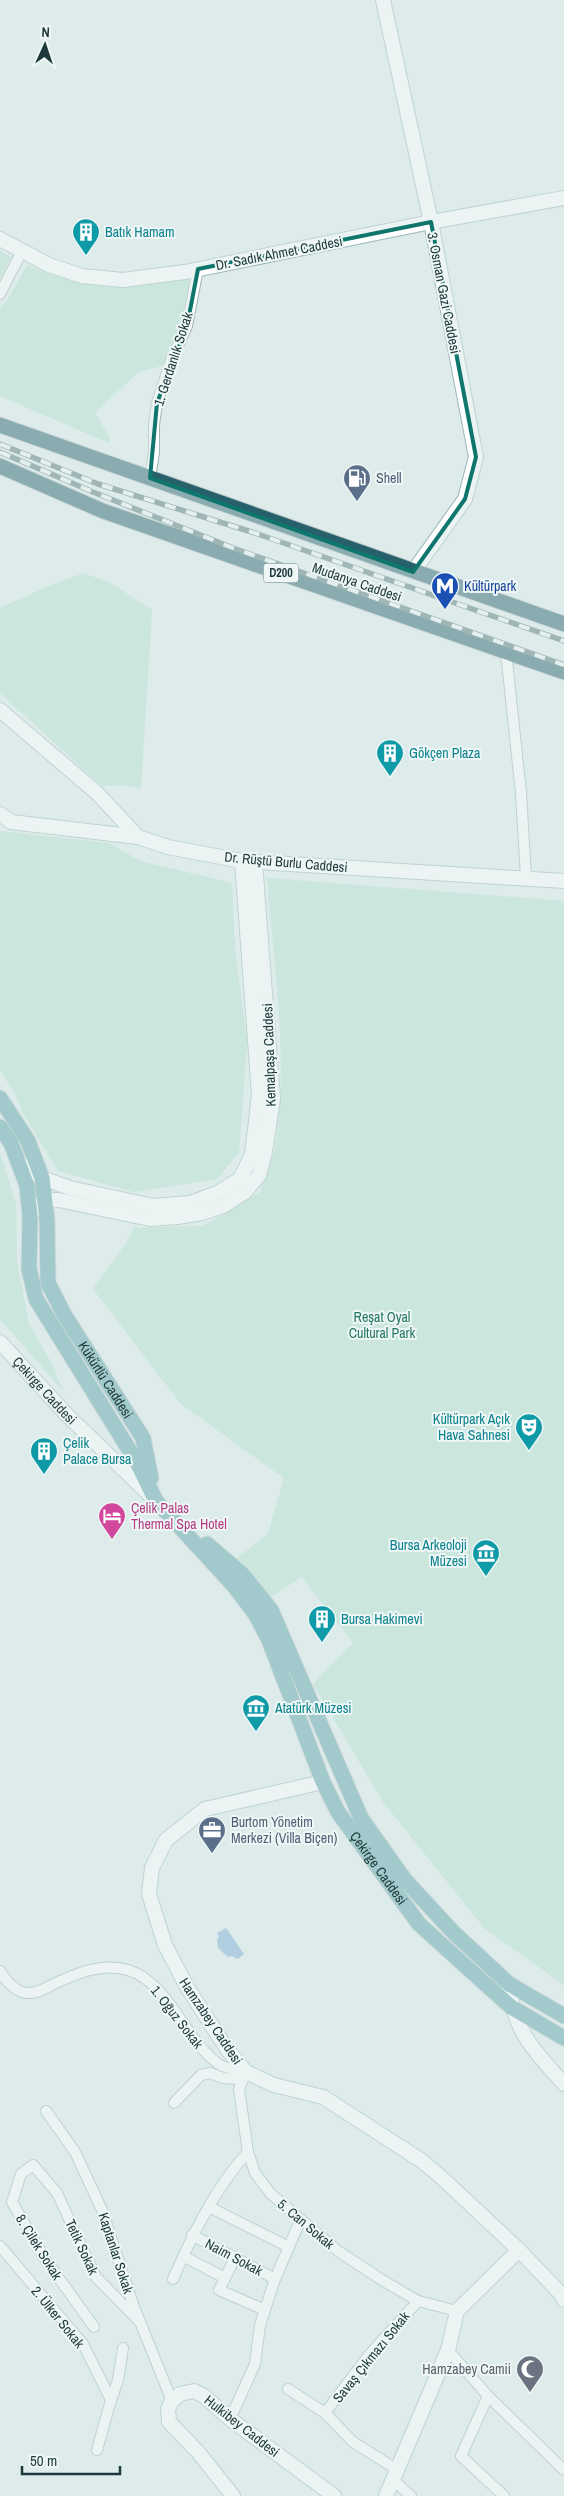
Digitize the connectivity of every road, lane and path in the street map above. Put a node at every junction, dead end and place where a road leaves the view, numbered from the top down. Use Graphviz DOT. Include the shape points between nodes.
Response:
graph roads {
  1 [pos="383,0"];
  2 [pos="564,198"];
  3 [pos="431,222"];
  4 [pos="0,239"];
  5 [pos="22,251"];
  6 [pos="198,269"];
  7 [pos="0,294"];
  8 [pos="0,425"];
  9 [pos="0,466"];
  10 [pos="150,478"];
  11 [pos="413,572"];
  12 [pos="564,624"];
  13 [pos="506,652"];
  14 [pos="564,672"];
  15 [pos="0,710"];
  16 [pos="0,814"];
  17 [pos="138,837"];
  18 [pos="249,861"];
  19 [pos="526,878"];
  20 [pos="564,881"];
  21 [pos="0,1098"];
  22 [pos="0,1127"];
  23 [pos="20,1164"];
  24 [pos="42,1178"];
  25 [pos="46,1200"];
  26 [pos="30,1216"];
  27 [pos="0,1342"];
  28 [pos="156,1501"];
  29 [pos="323,1782"];
  30 [pos="352,1799"];
  31 [pos="0,1972"];
  32 [pos="509,1984"];
  33 [pos="511,2007"];
  34 [pos="564,2016"];
  35 [pos="564,2038"];
  36 [pos="246,2072"];
  37 [pos="564,2084"];
  38 [pos="174,2103"];
  39 [pos="46,2112"];
  40 [pos="248,2152"];
  41 [pos="34,2165"];
  42 [pos="209,2207"];
  43 [pos="300,2221"];
  44 [pos="192,2235"];
  45 [pos="0,2246"];
  46 [pos="289,2247"];
  47 [pos="519,2250"];
  48 [pos="183,2256"];
  49 [pos="235,2258"];
  50 [pos="225,2278"];
  51 [pos="173,2279"];
  52 [pos="275,2280"];
  53 [pos="563,2296"];
  54 [pos="418,2301"];
  55 [pos="265,2310"];
  56 [pos="457,2312"];
  57 [pos="140,2322"];
  58 [pos="94,2327"];
  59 [pos="123,2348"];
  60 [pos="448,2350"];
  61 [pos="288,2389"];
  62 [pos="488,2396"];
  63 [pos="111,2400"];
  64 [pos="172,2401"];
  65 [pos="326,2414"];
  66 [pos="230,2418"];
  67 [pos="97,2450"];
  68 [pos="564,2470"];
  69 [pos="394,2474"];
  70 [pos="330,2495"];
  71 [pos="234,2496"];
  72 [pos="386,2496"];
  73 [pos="411,2496"];
  74 [pos="504,2496"];
  1 -- 3 [label="main road, 3. Osman Gazi Caddesi"];
  2 -- 3 [label="main road, Dr. Sadık Ahmet Caddesi"];
  3 -- 6 [label="main road, Dr. Sadık Ahmet Caddesi"];
  3 -- 11 [label="main road, 3. Osman Gazi Caddesi" via="476,457 465,499"];
  4 -- 5 [label="main road, Dr. Sadık Ahmet Caddesi"];
  5 -- 6 [label="main road, Dr. Sadık Ahmet Caddesi" via="49,265 82,276 123,280"];
  5 -- 7 [label="street"];
  6 -- 10 [label="street, 1. Gerdanlık Sokak" via="187,326 171,360 157,403"];
  8 -- 10 [label="highway, Mudanya Caddesi"];
  9 -- 13 [label="highway, Mudanya Caddesi / D200" via="103,511"];
  10 -- 11 [label="highway, Mudanya Caddesi"];
  11 -- 12 [label="highway, Mudanya Caddesi"];
  13 -- 14 [label="highway, Mudanya Caddesi / D200"];
  13 -- 19 [label="street" via="521,793"];
  15 -- 17 [label="main road, Dr. Rüştü Burlu Caddesi" via="97,793"];
  16 -- 17 [label="main road" via="11,822"];
  17 -- 18 [label="main road, Dr. Rüştü Burlu Caddesi" via="168,847"];
  18 -- 19 [label="main road, Dr. Rüştü Burlu Caddesi"];
  18 -- 24 [label="main road, Kemalpaşa Caddesi" via="259,1094 252,1155 240,1179 217,1193 190,1203 153,1206 70,1188"];
  18 -- 25 [label="main road, Kemalpaşa Caddesi" via="273,1099 258,1175 245,1192 223,1206 177,1217 150,1219 73,1202"];
  19 -- 20 [label="main road, Dr. Rüştü Burlu Caddesi"];
  21 -- 24 [label="main road, Kükürtlü Caddesi" via="28,1141"];
  22 -- 23 [label="main road, Kükürtlü Caddesi"];
  23 -- 24 [label="main road, Kemalpaşa Caddesi"];
  23 -- 26 [label="main road, Kükürtlü Caddesi" via="27,1186"];
  24 -- 25 [label="main road, Kükürtlü Caddesi"];
  25 -- 26 [label="main road" via="38,1204"];
  25 -- 28 [label="main road, Kükürtlü Caddesi" via="48,1283 65,1316 143,1438"];
  26 -- 28 [label="main road, Kükürtlü Caddesi" via="29,1269 36,1299 138,1464"];
  27 -- 28 [label="main road, Çekirge Caddesi" via="67,1415"];
  28 -- 29 [label="main road, Çekirge Caddesi" via="256,1615 270,1640"];
  28 -- 30 [label="main road, Çekirge Caddesi" via="243,1576 271,1610"];
  29 -- 30 [label="main road" via="332,1782"];
  29 -- 33 [label="main road, Çekirge Caddesi" via="338,1812 419,1924"];
  29 -- 36 [label="main road, Hamzabey Caddesi" via="205,1809 166,1840 152,1868 149,1894 165,1945 186,1987"];
  30 -- 32 [label="main road, Çekirge Caddesi" via="360,1818 405,1880 454,1933"];
  31 -- 36 [label="street, 1. Oğuz Sokak" via="8,1983 22,1992 38,1992 85,1971 105,1967 138,1973 152,1983 202,2049 222,2066"];
  32 -- 33 [label="main road"];
  32 -- 34 [label="main road, Çekirge Caddesi"];
  33 -- 35 [label="main road, Çekirge Caddesi"];
  33 -- 37 [label="main road" via="522,2034"];
  36 -- 38 [label="street" via="238,2079 210,2073 201,2075"];
  36 -- 40 [label="street, 5. Can Sokak" via="239,2089"];
  36 -- 47 [label="main road, Hamzabey Caddesi" via="274,2085 323,2097 441,2177"];
  39 -- 57 [label="street, Kaptanlar Sokak" via="75,2152 102,2210"];
  40 -- 42 [label="street" via="230,2171"];
  40 -- 43 [label="street, 5. Can Sokak" via="255,2173 271,2194"];
  41 -- 57 [label="street, Tetik Sokak" via="57,2193 96,2278"];
  41 -- 58 [label="street, 8. Çilek Sokak" via="21,2174 12,2202 45,2259"];
  42 -- 44 [label="street"];
  42 -- 46 [label="street"];
  43 -- 46 [label="street"];
  43 -- 54 [label="street, 5. Can Sokak" via="338,2251"];
  44 -- 48 [label="street"];
  44 -- 49 [label="street, Naim Sokak"];
  45 -- 63 [label="street, 2. Ülker Sokak" via="83,2344"];
  46 -- 52 [label="street"];
  47 -- 53 [label="main road, Hamzabey Caddesi"];
  47 -- 56 [label="main road"];
  48 -- 50 [label="street"];
  48 -- 51 [label="street"];
  49 -- 50 [label="street"];
  49 -- 52 [label="street, Naim Sokak"];
  50 -- 55 [label="street" via="219,2290"];
  52 -- 55 [label="street"];
  54 -- 56 [label="street, 5. Can Sokak"];
  54 -- 65 [label="street, Savaş Çıkmazı Sokak" via="369,2355"];
  55 -- 66 [label="street" via="255,2364"];
  56 -- 60 [label="main road"];
  57 -- 64 [label="street, Kaptanlar Sokak"];
  59 -- 63 [label="street"];
  60 -- 62 [label="street"];
  60 -- 69 [label="main road"];
  61 -- 65 [label="street, Savaş Çıkmazı Sokak"];
  62 -- 68 [label="street"];
  62 -- 74 [label="street" via="461,2456"];
  63 -- 67 [label="street"];
  64 -- 66 [label="main road, Hulkibey Caddesi" via="180,2394 194,2391"];
  64 -- 71 [label="main road" via="168,2409 169,2422"];
  65 -- 69 [label="street, Savaş Çıkmazı Sokak" via="353,2442"];
  66 -- 70 [label="main road, Hulkibey Caddesi"];
  69 -- 72 [label="main road"];
  69 -- 73 [label="street, Savaş Çıkmazı Sokak"];
}
